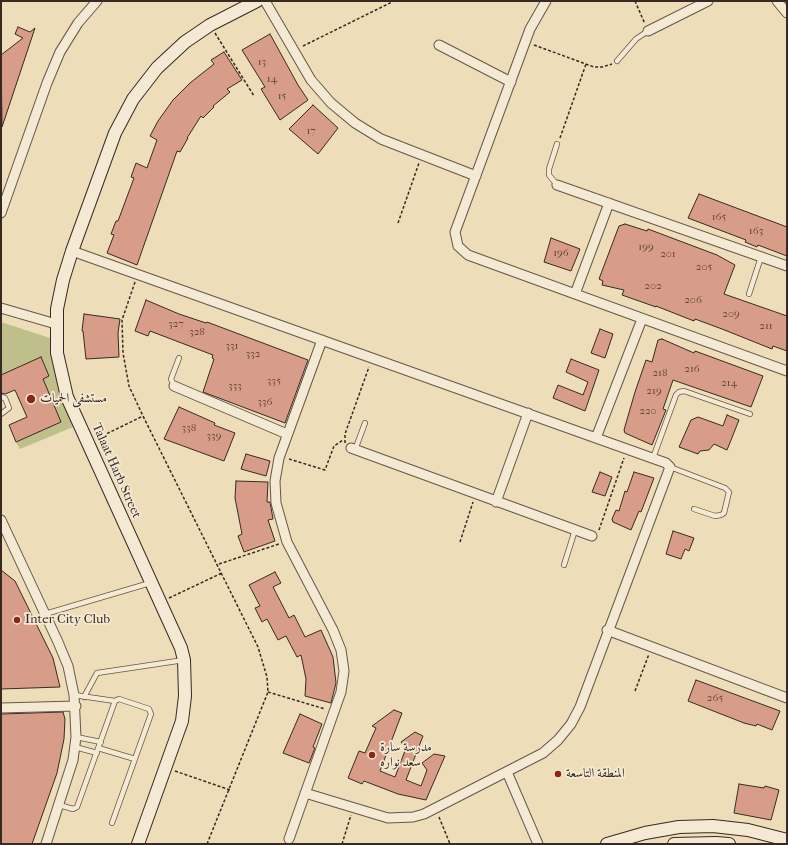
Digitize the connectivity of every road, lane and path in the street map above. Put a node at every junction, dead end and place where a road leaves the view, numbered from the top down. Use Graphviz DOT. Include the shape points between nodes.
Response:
graph roads {
  1 [pos="96,1"];
  2 [pos="257,1"];
  3 [pos="265,1"];
  4 [pos="394,1"];
  5 [pos="546,1"];
  6 [pos="634,1"];
  7 [pos="708,1"];
  8 [pos="777,1"];
  9 [pos="787,13"];
  10 [pos="210,25"];
  11 [pos="648,31"];
  12 [pos="525,42"];
  13 [pos="439,45"];
  14 [pos="294,51"];
  15 [pos="617,61"];
  16 [pos="586,64"];
  17 [pos="511,82"];
  18 [pos="254,96"];
  19 [pos="558,144"];
  20 [pos="422,155"];
  21 [pos="476,176"];
  22 [pos="557,185"];
  23 [pos="609,203"];
  24 [pos="1,213"];
  25 [pos="398,223"];
  26 [pos="72,251"];
  27 [pos="762,257"];
  28 [pos="787,266"];
  29 [pos="137,275"];
  30 [pos="575,294"];
  31 [pos="749,294"];
  32 [pos="1,308"];
  33 [pos="642,319"];
  34 [pos="56,324"];
  35 [pos="322,340"];
  36 [pos="179,358"];
  37 [pos="373,358"];
  38 [pos="787,371"];
  39 [pos="174,386"];
  40 [pos="1,397"];
  41 [pos="528,413"];
  42 [pos="1,414"];
  43 [pos="750,414"];
  44 [pos="143,416"];
  45 [pos="365,423"];
  46 [pos="287,434"];
  47 [pos="596,438"];
  48 [pos="343,440"];
  49 [pos="88,443"];
  50 [pos="353,449"];
  51 [pos="627,449"];
  52 [pos="279,456"];
  53 [pos="653,458"];
  54 [pos="670,467"];
  55 [pos="475,494"];
  56 [pos="496,502"];
  57 [pos="694,509"];
  58 [pos="1,520"];
  59 [pos="575,530"];
  60 [pos="592,536"];
  61 [pos="287,542"];
  62 [pos="460,542"];
  63 [pos="218,564"];
  64 [pos="564,566"];
  65 [pos="222,573"];
  66 [pos="151,582"];
  67 [pos="160,602"];
  68 [pos="45,614"];
  69 [pos="608,630"];
  70 [pos="652,647"];
  71 [pos="184,660"];
  72 [pos="635,691"];
  73 [pos="268,692"];
  74 [pos="74,695"];
  75 [pos="84,696"];
  76 [pos="787,698"];
  77 [pos="115,701"];
  78 [pos="76,706"];
  79 [pos="1,708"];
  80 [pos="334,712"];
  81 [pos="76,737"];
  82 [pos="101,742"];
  83 [pos="75,747"];
  84 [pos="98,751"];
  85 [pos="135,759"];
  86 [pos="166,768"];
  87 [pos="507,772"];
  88 [pos="230,790"];
  89 [pos="305,793"];
  90 [pos="59,805"];
  91 [pos="353,808"];
  92 [pos="435,808"];
  93 [pos="112,823"];
  94 [pos="787,840"];
  95 [pos="288,841"];
  96 [pos="46,844"];
  97 [pos="138,844"];
  98 [pos="207,844"];
  99 [pos="342,844"];
  100 [pos="450,844"];
  101 [pos="538,844"];
  102 [pos="607,844"];
  103 [pos="674,844"];
  104 [pos="728,844"];
  1 -- 24 [label="street" via="78,23 60,52"];
  2 -- 10 [label="street, Talaat Harb Street"];
  3 -- 14 [label="street"];
  4 -- 14 [label="path"];
  5 -- 12 [label="street"];
  6 -- 11 [label="path"];
  7 -- 11 [label="street"];
  8 -- 9 [label="street"];
  10 -- 18 [label="path"];
  10 -- 26 [label="street, Talaat Harb Street" via="171,54 133,99 115,133"];
  11 -- 15 [label="lane"];
  12 -- 16 [label="path"];
  12 -- 17 [label="street"];
  13 -- 17 [label="street"];
  14 -- 20 [label="street" via="312,80 331,103 355,123 381,139"];
  15 -- 16 [label="path" via="610,66 602,67"];
  16 -- 19 [label="path"];
  17 -- 21 [label="street"];
  19 -- 22 [label="lane" via="549,168 550,175"];
  20 -- 21 [label="street"];
  20 -- 25 [label="path"];
  21 -- 30 [label="street" via="455,232 462,251"];
  22 -- 23 [label="street"];
  23 -- 27 [label="street"];
  23 -- 30 [label="street"];
  26 -- 29 [label="street"];
  26 -- 34 [label="street, Talaat Harb Street" via="59,294"];
  27 -- 28 [label="street"];
  27 -- 31 [label="lane"];
  29 -- 35 [label="street"];
  29 -- 44 [label="path" via="122,320 123,353 129,386"];
  30 -- 33 [label="street"];
  32 -- 34 [label="street"];
  33 -- 38 [label="street"];
  33 -- 47 [label="street"];
  34 -- 49 [label="street, Talaat Harb Street" via="57,353 63,382"];
  35 -- 37 [label="street"];
  35 -- 46 [label="street"];
  36 -- 39 [label="lane" via="171,379"];
  37 -- 41 [label="street"];
  37 -- 48 [label="path"];
  39 -- 46 [label="street"];
  40 -- 42 [label="lane" via="5,398 9,408"];
  41 -- 47 [label="street"];
  41 -- 56 [label="street"];
  43 -- 53 [label="lane" via="684,390 679,392"];
  44 -- 49 [label="path"];
  44 -- 63 [label="path"];
  45 -- 50 [label="lane"];
  46 -- 52 [label="street"];
  47 -- 51 [label="street"];
  48 -- 50 [label="path"];
  48 -- 52 [label="path" via="334,446 325,470"];
  49 -- 66 [label="street, Talaat Harb Street"];
  50 -- 55 [label="street"];
  51 -- 53 [label="street"];
  51 -- 60 [label="path" via="598,532"];
  52 -- 61 [label="street" via="275,481 276,503"];
  53 -- 54 [label="street" via="666,462"];
  54 -- 57 [label="lane" via="725,488 729,492 724,513 721,515 715,516"];
  54 -- 69 [label="street"];
  55 -- 56 [label="street"];
  55 -- 62 [label="path"];
  56 -- 59 [label="street"];
  58 -- 68 [label="street"];
  59 -- 60 [label="street"];
  59 -- 64 [label="lane"];
  61 -- 63 [label="path"];
  61 -- 80 [label="street" via="341,650 344,671 342,692"];
  63 -- 65 [label="path"];
  65 -- 67 [label="path"];
  65 -- 73 [label="path" via="264,661"];
  66 -- 67 [label="street, Talaat Harb Street"];
  66 -- 68 [label="lane"];
  67 -- 71 [label="street, Talaat Harb Street"];
  68 -- 74 [label="street" via="68,666"];
  69 -- 70 [label="street"];
  69 -- 87 [label="street" via="580,707 571,724 543,753"];
  70 -- 72 [label="path"];
  70 -- 76 [label="street"];
  71 -- 75 [label="lane" via="97,673"];
  71 -- 86 [label="street, Talaat Harb Street" via="184,709 179,733"];
  73 -- 80 [label="path"];
  73 -- 88 [label="path"];
  74 -- 75 [label="lane"];
  74 -- 78 [label="street"];
  75 -- 77 [label="lane"];
  77 -- 82 [label="lane"];
  77 -- 85 [label="lane" via="119,699 149,709 151,712"];
  78 -- 79 [label="street"];
  78 -- 81 [label="street"];
  80 -- 89 [label="street"];
  81 -- 82 [label="lane"];
  81 -- 83 [label="street"];
  82 -- 84 [label="lane"];
  83 -- 84 [label="lane"];
  83 -- 90 [label="street"];
  84 -- 85 [label="lane"];
  84 -- 90 [label="lane" via="76,808 73,810"];
  85 -- 93 [label="lane"];
  86 -- 88 [label="path"];
  86 -- 97 [label="street, Talaat Harb Street"];
  87 -- 92 [label="street"];
  87 -- 101 [label="street"];
  88 -- 98 [label="path"];
  89 -- 91 [label="street"];
  89 -- 95 [label="street"];
  90 -- 96 [label="street"];
  91 -- 92 [label="street" via="401,819"];
  91 -- 99 [label="path"];
  92 -- 100 [label="path"];
  94 -- 102 [label="street" via="748,830 713,826 679,827"];
  103 -- 104 [label="street"];
}
